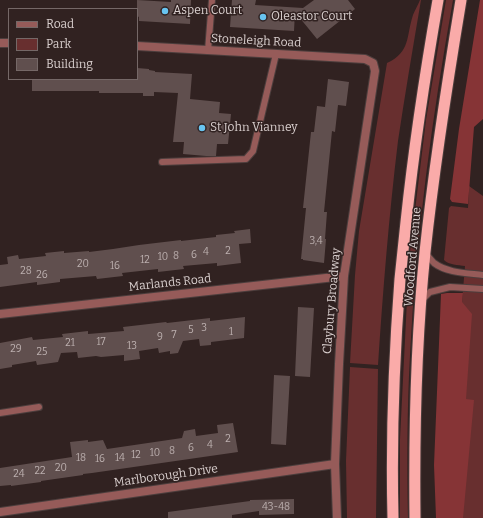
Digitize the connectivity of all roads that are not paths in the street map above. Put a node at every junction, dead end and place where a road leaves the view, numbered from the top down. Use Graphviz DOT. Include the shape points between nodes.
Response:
graph roads {
  1 [pos="212,0"];
  2 [pos="438,0"];
  3 [pos="461,0"];
  4 [pos="138,46"];
  5 [pos="208,51"];
  6 [pos="276,54"];
  7 [pos="373,63"];
  8 [pos="162,162"];
  9 [pos="425,253"];
  10 [pos="483,275"];
  11 [pos="344,276"];
  12 [pos="483,289"];
  13 [pos="422,300"];
  14 [pos="0,314"];
  15 [pos="40,407"];
  16 [pos="0,413"];
  17 [pos="335,464"];
  18 [pos="0,512"];
  19 [pos="337,518"];
  20 [pos="393,518"];
  21 [pos="416,518"];
  1 -- 5 [label="lane"];
  2 -- 20 [label="highway, Woodford Avenue" via="411,171 400,278 394,381"];
  3 -- 9 [label="highway, Woodford Avenue" via="435,166"];
  4 -- 5 [label="street, Stoneleigh Road"];
  5 -- 6 [label="street, Stoneleigh Road"];
  6 -- 7 [label="street, Stoneleigh Road" via="365,59"];
  6 -- 8 [label="lane" via="252,151 246,158"];
  7 -- 11 [label="street, Claybury Broadway" via="375,71"];
  9 -- 10 [label="lane" via="440,267"];
  9 -- 13 [label="highway, Woodford Avenue"];
  11 -- 14 [label="street, Marlands Road"];
  11 -- 17 [label="street, Claybury Broadway"];
  12 -- 13 [label="lane" via="450,287 430,292"];
  13 -- 21 [label="highway, Woodford Avenue" via="417,381"];
  15 -- 16 [label="lane"];
  17 -- 18 [label="street, Marlborough Drive"];
  17 -- 19 [label="street, Claybury Broadway"];
}
